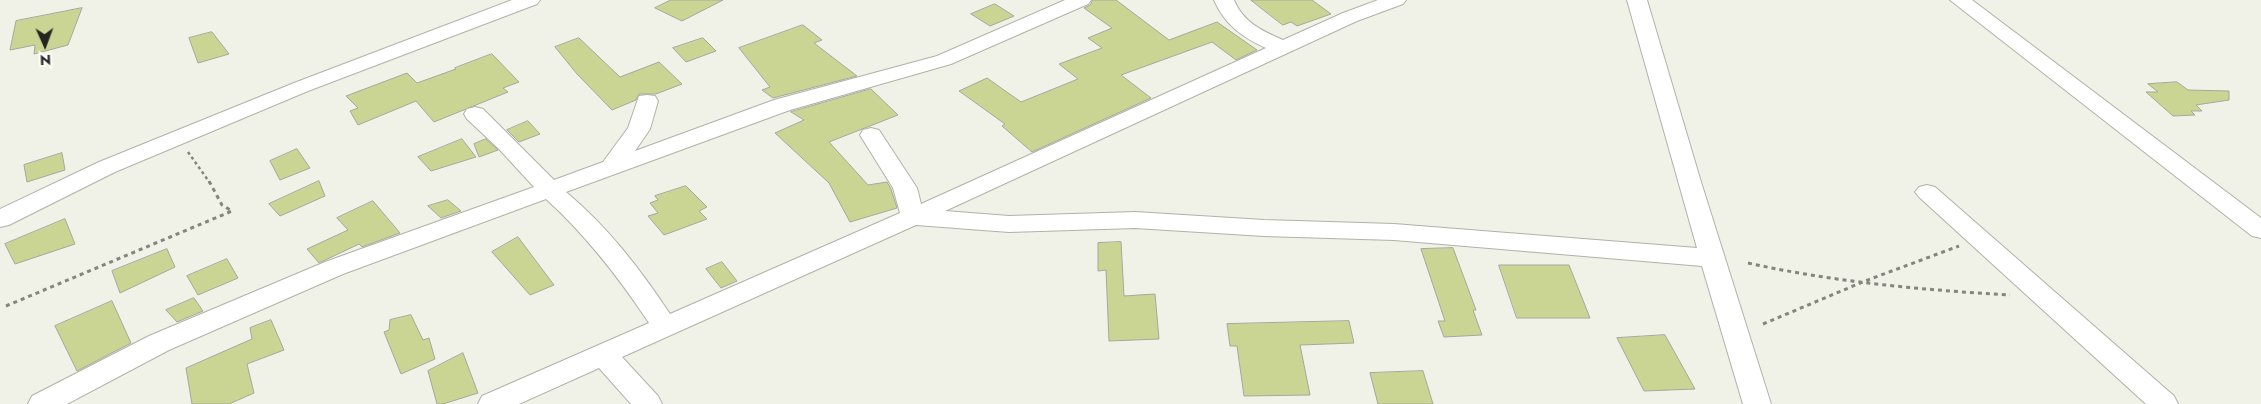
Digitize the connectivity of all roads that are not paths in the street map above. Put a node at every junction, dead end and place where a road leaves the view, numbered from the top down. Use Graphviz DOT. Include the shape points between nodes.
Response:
graph roads {
  1 [pos="530,0"];
  2 [pos="1081,0"];
  3 [pos="1224,0"];
  4 [pos="1396,0"];
  5 [pos="1637,0"];
  6 [pos="1960,0"];
  7 [pos="1285,48"];
  8 [pos="647,101"];
  9 [pos="475,114"];
  10 [pos="871,135"];
  11 [pos="611,167"];
  12 [pos="550,190"];
  13 [pos="1927,192"];
  14 [pos="913,217"];
  15 [pos="0,219"];
  16 [pos="2261,230"];
  17 [pos="1712,258"];
  18 [pos="665,327"];
  19 [pos="604,355"];
  20 [pos="42,404"];
  21 [pos="492,404"];
  22 [pos="648,404"];
  23 [pos="1756,404"];
  24 [pos="2164,404"];
  1 -- 15 [label="street" via="177,138 107,167"];
  2 -- 11 [label="street" via="944,60 782,105"];
  3 -- 7 [label="street" via="1232,18 1256,36"];
  4 -- 7 [label="street" via="1350,17"];
  5 -- 17 [label="street"];
  6 -- 16 [label="street"];
  7 -- 14 [label="street"];
  8 -- 11 [label="street" via="639,128"];
  9 -- 12 [label="street"];
  10 -- 14 [label="street" via="904,188"];
  11 -- 12 [label="street"];
  12 -- 18 [label="street" via="583,219 631,276"];
  12 -- 20 [label="street" via="262,297 136,354"];
  13 -- 24 [label="street"];
  14 -- 17 [label="street" via="1009,224 1135,220 1394,232"];
  14 -- 18 [label="street"];
  17 -- 23 [label="street"];
  18 -- 19 [label="street"];
  19 -- 21 [label="street"];
  19 -- 22 [label="street"];
}
